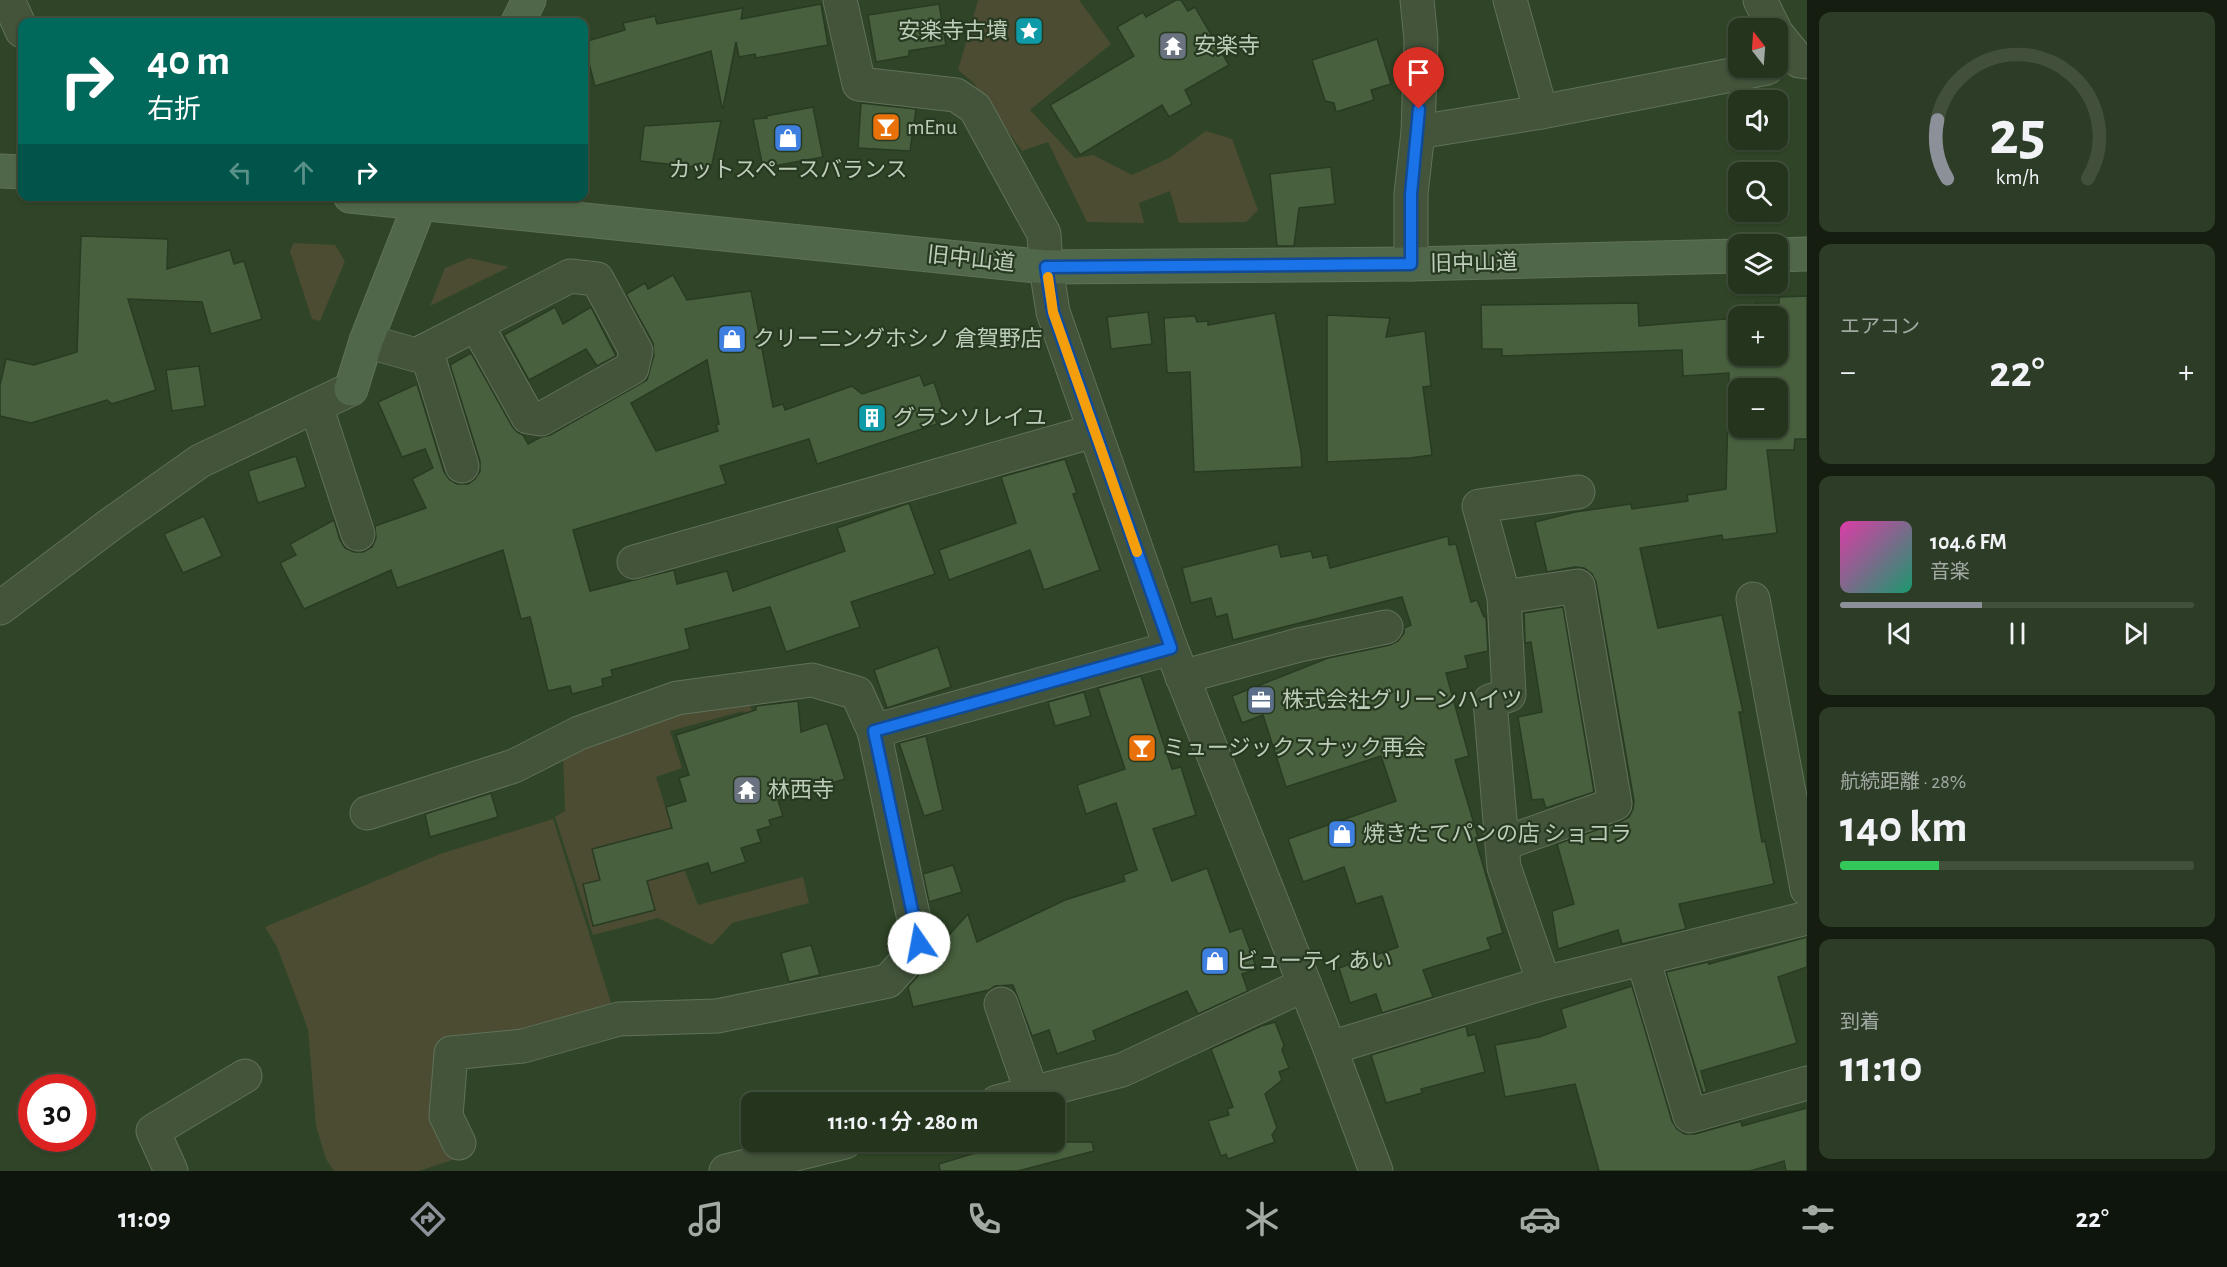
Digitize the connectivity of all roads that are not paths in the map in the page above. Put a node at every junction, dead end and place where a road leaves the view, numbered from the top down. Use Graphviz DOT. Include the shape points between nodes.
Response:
graph roads {
  1 [pos="8,0"];
  2 [pos="529,0"];
  3 [pos="840,0"];
  4 [pos="1417,0"];
  5 [pos="1510,0"];
  6 [pos="1760,0"];
  7 [pos="520,18"];
  8 [pos="1769,18"];
  9 [pos="18,22"];
  10 [pos="1728,76"];
  11 [pos="1540,112"];
  12 [pos="1418,132"];
  13 [pos="0,171"];
  14 [pos="18,172"];
  15 [pos="420,201"];
  16 [pos="439,201"];
  17 [pos="1807,254"];
  18 [pos="1788,255"];
  19 [pos="1728,256"];
  20 [pos="1411,264"];
  21 [pos="1046,267"];
  22 [pos="476,324"];
  23 [pos="366,341"];
  24 [pos="426,350"];
  25 [pos="351,389"];
  26 [pos="316,406"];
  27 [pos="1094,431"];
  28 [pos="462,466"];
  29 [pos="1578,492"];
  30 [pos="357,534"];
  31 [pos="634,562"];
  32 [pos="1504,597"];
  33 [pos="1753,598"];
  34 [pos="0,608"];
  35 [pos="1386,627"];
  36 [pos="1176,663"];
  37 [pos="874,731"];
  38 [pos="367,813"];
  39 [pos="1502,844"];
  40 [pos="1807,889"];
  41 [pos="1807,918"];
  42 [pos="1643,959"];
  43 [pos="1544,983"];
  44 [pos="1304,985"];
  45 [pos="1001,1004"];
  46 [pos="1330,1048"];
  47 [pos="245,1076"];
  48 [pos="1807,1083"];
  49 [pos="1032,1092"];
  50 [pos="1036,1092"];
  51 [pos="459,1143"];
  52 [pos="804,1152"];
  53 [pos="171,1171"];
  54 [pos="726,1171"];
  55 [pos="1376,1171"];
  1 -- 9 [label="street"];
  2 -- 7 [label="main road"];
  3 -- 21 [label="street" via="859,84 956,95 975,108 1044,234"];
  4 -- 12 [label="street" via="1421,40"];
  5 -- 11 [label="street"];
  6 -- 8 [label="street"];
  10 -- 11 [label="street"];
  11 -- 12 [label="street"];
  12 -- 20 [label="street" via="1411,194"];
  13 -- 14 [label="main road"];
  15 -- 23 [label="main road"];
  16 -- 21 [label="main road, 旧中山道"];
  17 -- 18 [label="main road"];
  19 -- 20 [label="main road, 旧中山道"];
  20 -- 21 [label="main road, 旧中山道"];
  21 -- 27 [label="street" via="1053,312"];
  22 -- 22 [label="street" via="570,276 597,279 636,351 632,368 541,418 528,417"];
  22 -- 24 [label="street"];
  23 -- 24 [label="street" via="416,355"];
  23 -- 25 [label="main road"];
  24 -- 28 [label="street"];
  25 -- 26 [label="street"];
  26 -- 30 [label="street"];
  26 -- 34 [label="street" via="201,461"];
  27 -- 31 [label="street"];
  27 -- 36 [label="street"];
  29 -- 32 [label="street" via="1479,506"];
  32 -- 39 [label="street" via="1509,695 1490,700"];
  32 -- 39 [label="street" via="1578,586 1615,804"];
  33 -- 40 [label="street"];
  35 -- 36 [label="street" via="1299,645"];
  36 -- 37 [label="street"];
  36 -- 44 [label="street"];
  37 -- 38 [label="street" via="857,693 812,680 677,698 579,733 514,766"];
  37 -- 51 [label="street" via="919,943 893,977 717,1016 619,1019 523,1046 451,1053 446,1116"];
  39 -- 43 [label="street" via="1504,867"];
  41 -- 42 [label="street"];
  42 -- 43 [label="street"];
  42 -- 48 [label="street" via="1690,1116"];
  43 -- 46 [label="street"];
  44 -- 46 [label="street"];
  44 -- 50 [label="street" via="1122,1070"];
  45 -- 49 [label="street"];
  46 -- 55 [label="street"];
  47 -- 53 [label="street" via="153,1131"];
  52 -- 54 [label="street"];
}
